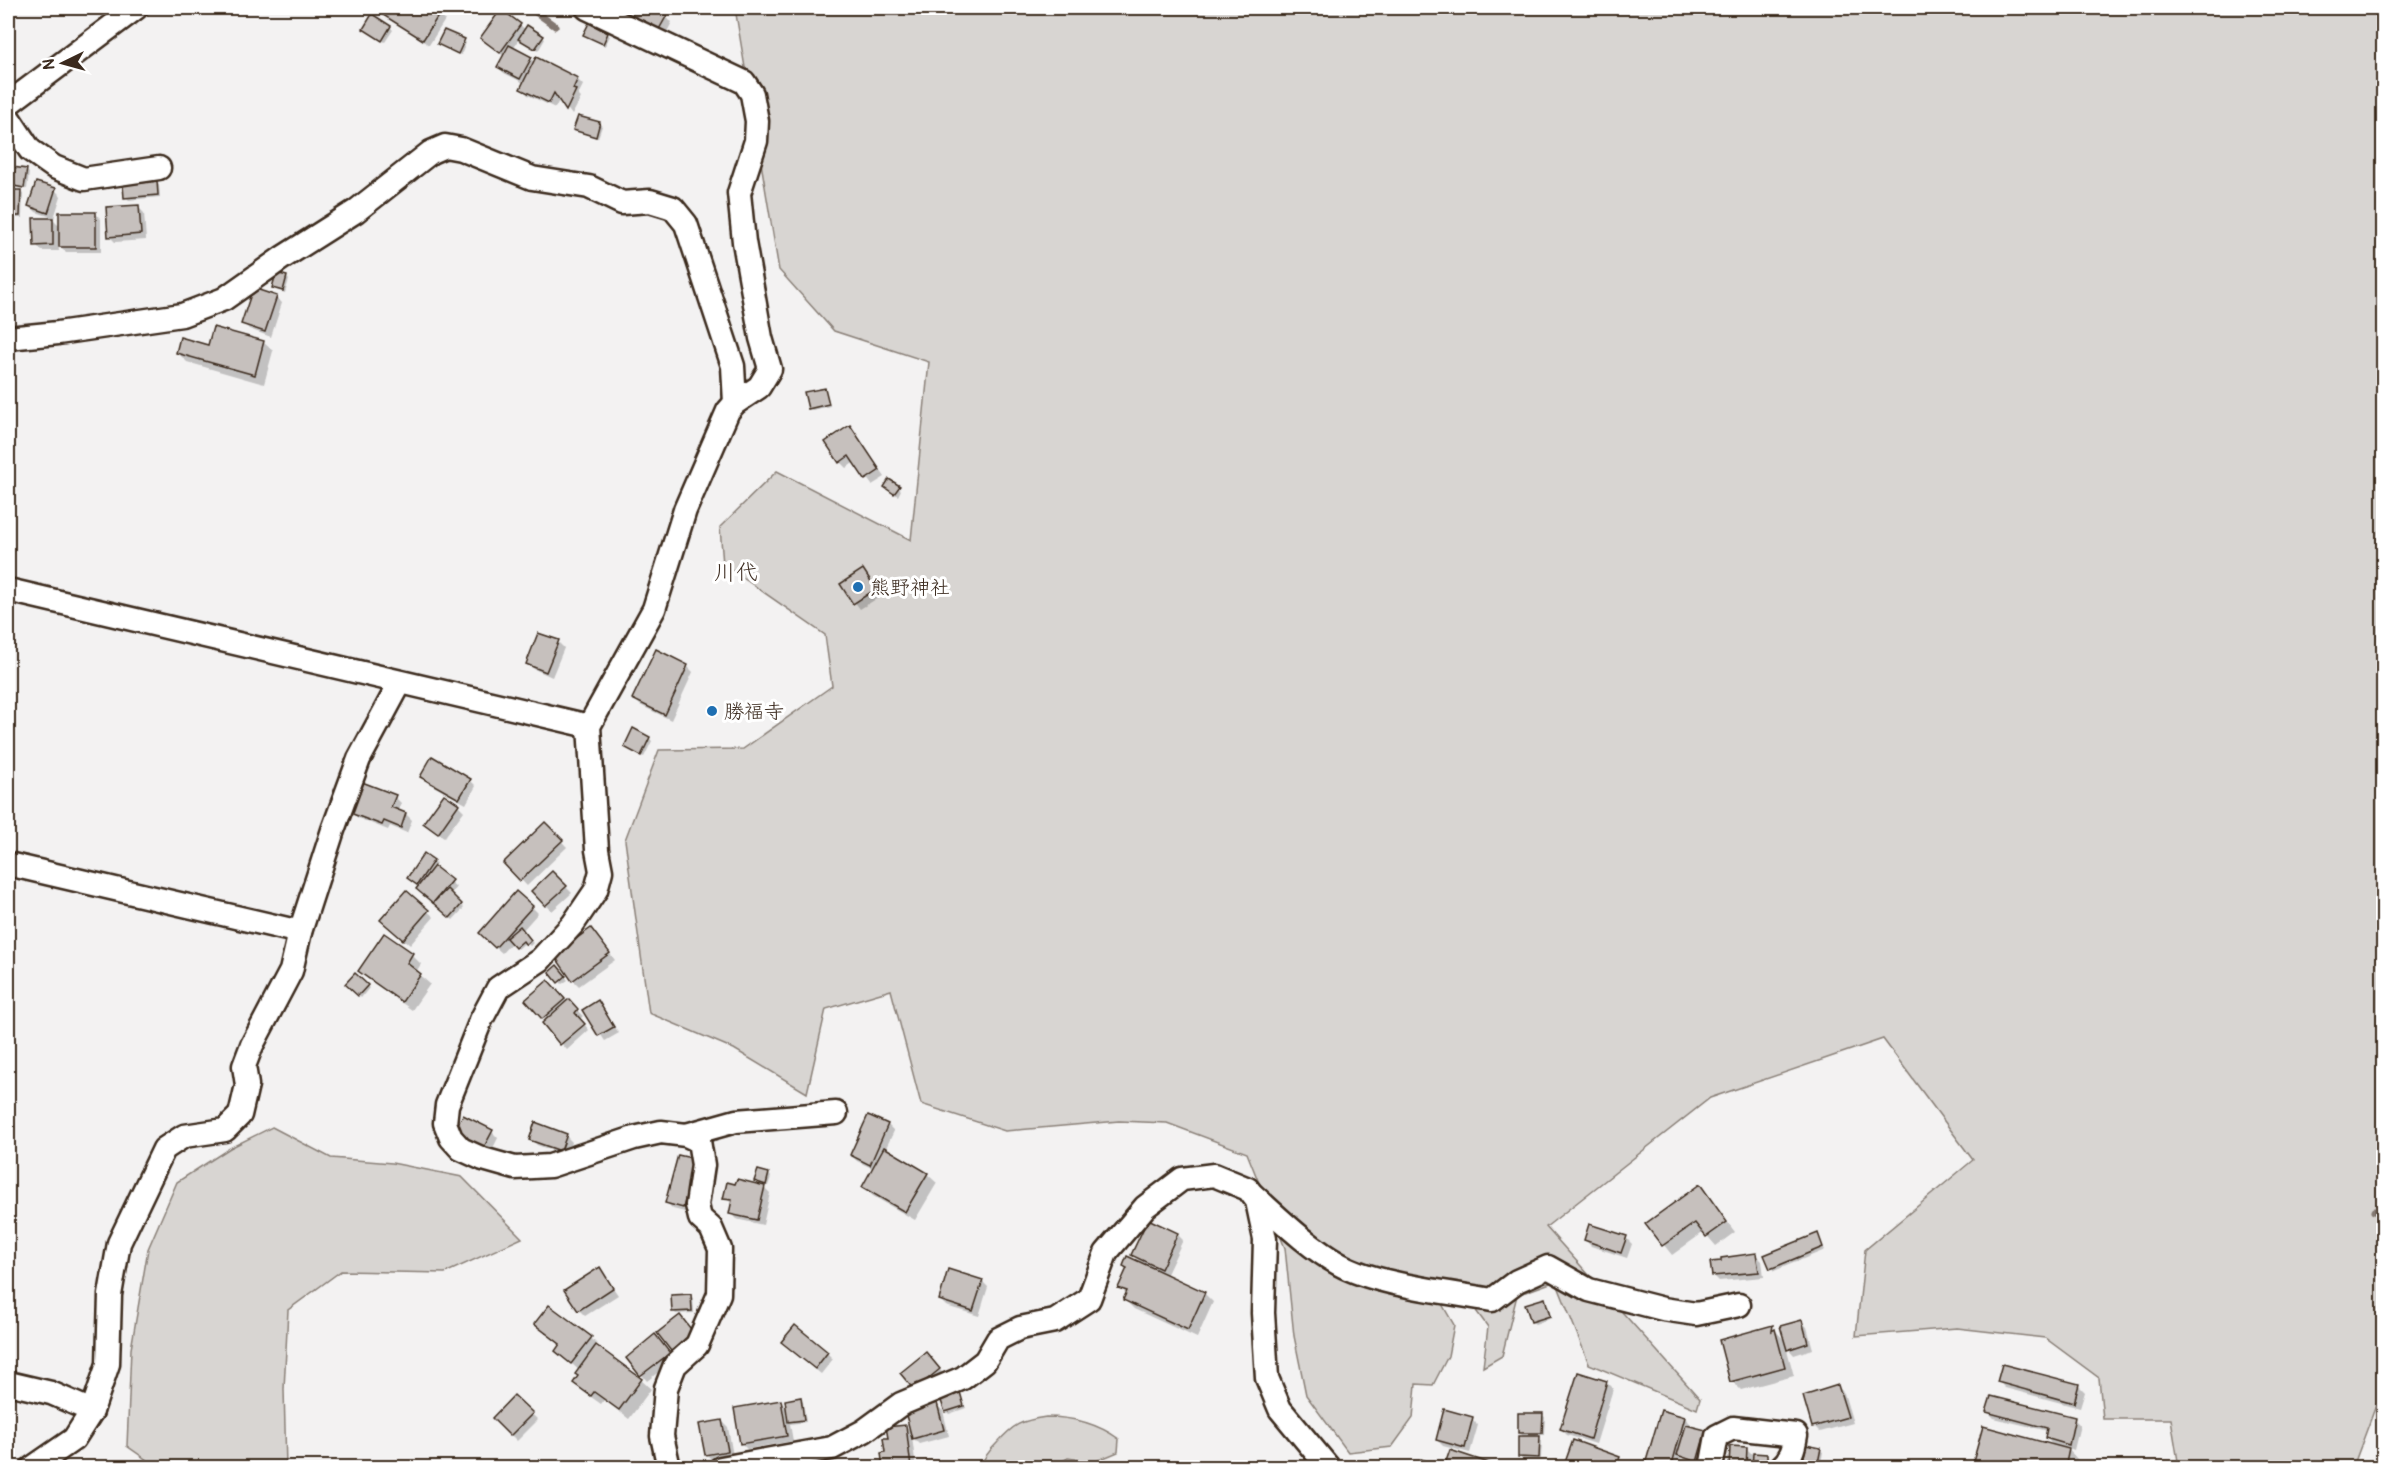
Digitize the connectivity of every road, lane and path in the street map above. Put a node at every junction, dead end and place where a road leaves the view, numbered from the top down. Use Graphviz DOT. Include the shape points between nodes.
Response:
graph roads {
  1 [pos="135,8"];
  2 [pos="587,8"];
  3 [pos="8,104"];
  4 [pos="8,117"];
  5 [pos="159,168"];
  6 [pos="8,338"];
  7 [pos="735,403"];
  8 [pos="8,590"];
  9 [pos="400,683"];
  10 [pos="589,726"];
  11 [pos="8,864"];
  12 [pos="300,932"];
  13 [pos="836,1113"];
  14 [pos="686,1135"];
  15 [pos="1252,1194"];
  16 [pos="1739,1305"];
  17 [pos="8,1383"];
  18 [pos="92,1411"];
  19 [pos="32,1467"];
  20 [pos="669,1467"];
  21 [pos="721,1467"];
  22 [pos="1329,1467"];
  23 [pos="1711,1467"];
  24 [pos="1780,1467"];
  1 -- 3 [label="street"];
  2 -- 7 [label="street" via="744,82 752,94 756,141 739,194 761,338 770,369 759,387"];
  4 -- 5 [label="street" via="30,150 54,167 84,179"];
  6 -- 7 [label="street" via="182,315 224,299 356,211 431,152 445,147 461,148 532,178 589,187 622,203 650,201 673,208 686,224 732,366"];
  7 -- 10 [label="street" via="685,510 654,609"];
  8 -- 9 [label="street"];
  9 -- 10 [label="street"];
  9 -- 12 [label="street" via="359,759"];
  10 -- 14 [label="street" via="601,871 596,890 573,924 540,960 498,988 447,1105 445,1123 461,1149 515,1168 550,1166 661,1132"];
  11 -- 12 [label="street"];
  12 -- 18 [label="street" via="291,971 244,1066 247,1085 240,1115 225,1130 184,1136 164,1149 118,1243 110,1295 108,1364"];
  13 -- 14 [label="street" via="736,1121"];
  14 -- 20 [label="street" via="699,1140 703,1165 697,1205 700,1218 711,1228 720,1249 719,1294 697,1346 675,1365 666,1388 662,1436"];
  15 -- 16 [label="street" via="1333,1260 1384,1280 1492,1300 1517,1281 1548,1267 1589,1290 1663,1309 1696,1314"];
  15 -- 21 [label="street" via="1214,1175 1182,1179 1145,1207 1106,1253 1089,1299 1055,1321 1020,1328 998,1339 984,1361 963,1378 900,1404 864,1431 832,1448"];
  15 -- 22 [label="street" via="1265,1239 1263,1313 1267,1378 1280,1409"];
  17 -- 18 [label="street" via="51,1393"];
  18 -- 19 [label="street" via="74,1439"];
  23 -- 24 [label="street" via="1717,1436 1733,1428 1796,1435 1794,1448"];
}
